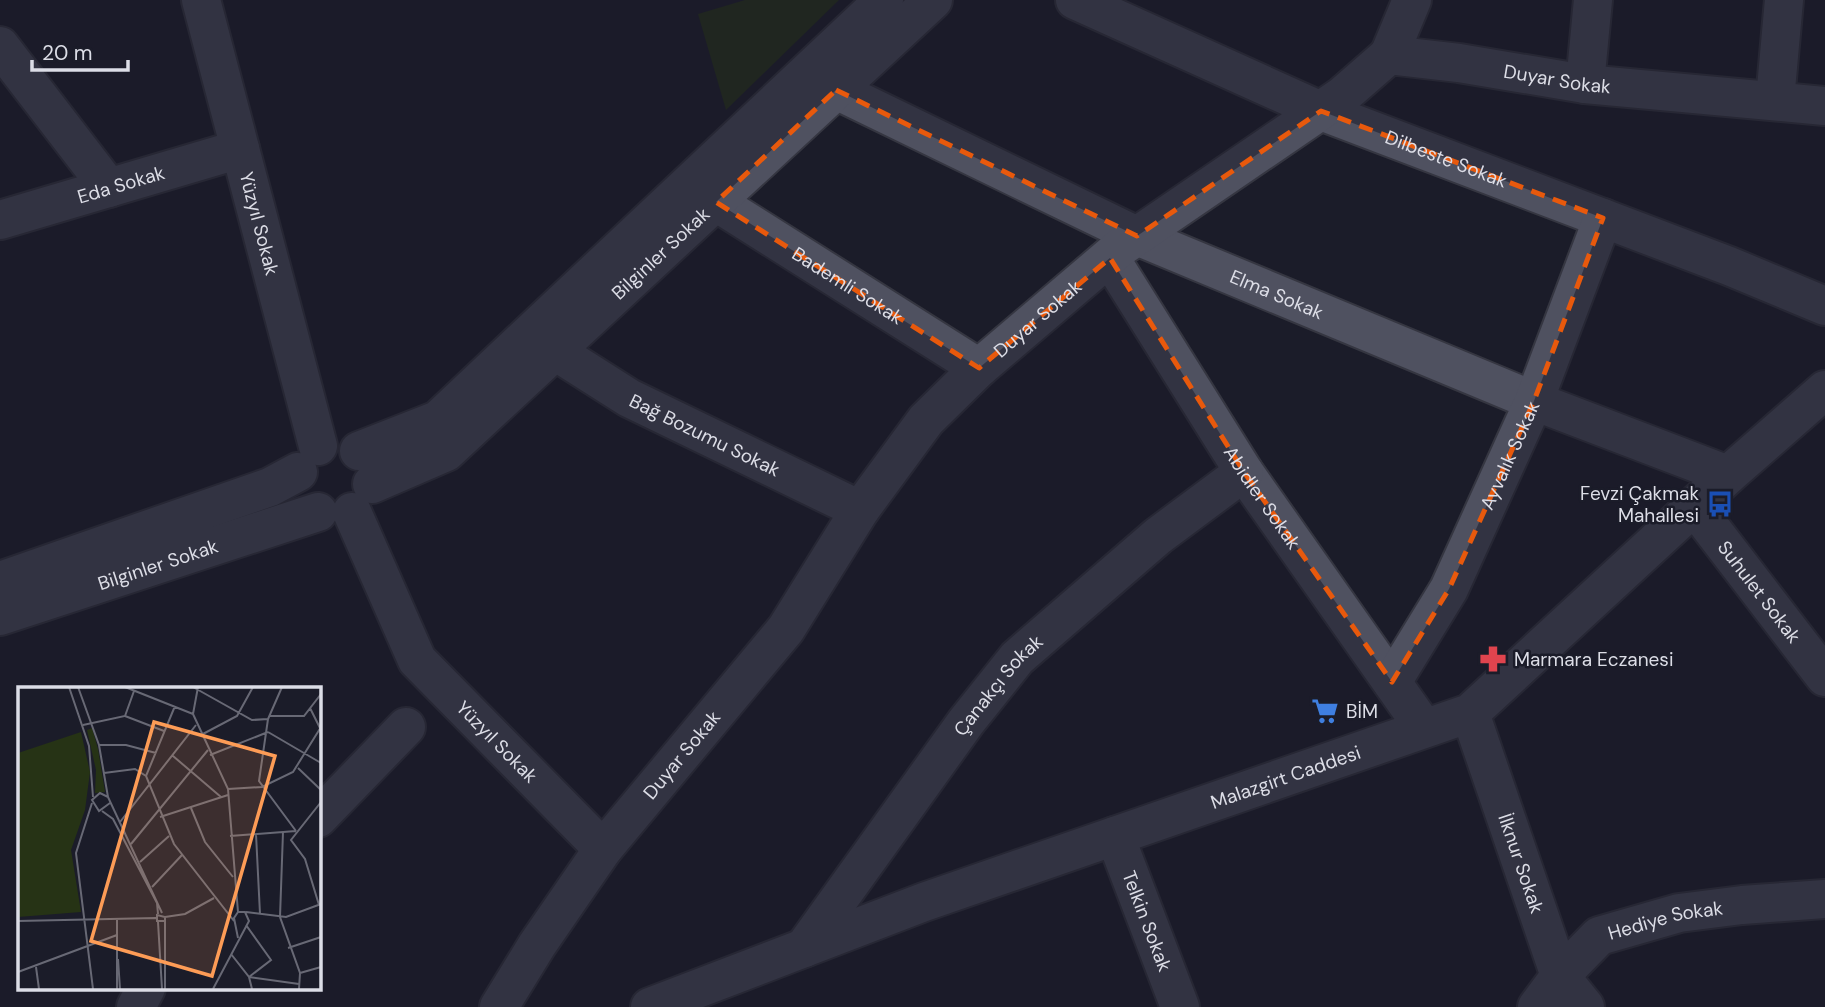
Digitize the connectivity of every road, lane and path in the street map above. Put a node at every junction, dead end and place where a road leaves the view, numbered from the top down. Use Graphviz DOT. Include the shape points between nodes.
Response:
graph roads {
  1 [pos="201,0"];
  2 [pos="884,0"];
  3 [pos="933,0"];
  4 [pos="1075,0"];
  5 [pos="1412,0"];
  6 [pos="1593,0"];
  7 [pos="1784,0"];
  8 [pos="0,46"];
  9 [pos="1389,55"];
  10 [pos="1585,84"];
  11 [pos="836,90"];
  12 [pos="1775,100"];
  13 [pos="1825,106"];
  14 [pos="1321,111"];
  15 [pos="240,149"];
  16 [pos="109,188"];
  17 [pos="716,202"];
  18 [pos="1603,218"];
  19 [pos="0,220"];
  20 [pos="1124,247"];
  21 [pos="1825,306"];
  22 [pos="555,351"];
  23 [pos="979,368"];
  24 [pos="1824,392"];
  25 [pos="1534,401"];
  26 [pos="308,459"];
  27 [pos="1244,472"];
  28 [pos="1728,475"];
  29 [pos="350,490"];
  30 [pos="1695,506"];
  31 [pos="860,510"];
  32 [pos="0,581"];
  33 [pos="0,616"];
  34 [pos="1825,677"];
  35 [pos="1392,682"];
  36 [pos="1470,713"];
  37 [pos="405,727"];
  38 [pos="1424,729"];
  39 [pos="320,816"];
  40 [pos="1115,836"];
  41 [pos="603,849"];
  42 [pos="1825,899"];
  43 [pos="804,948"];
  44 [pos="1559,976"];
  45 [pos="499,1007"];
  46 [pos="650,1007"];
  47 [pos="1180,1007"];
  48 [pos="1537,1007"];
  49 [pos="1585,1007"];
  1 -- 15 [label="street, Yüzyıl Sokak"];
  2 -- 29 [label="street, Bilginler Sokak" via="438,420"];
  3 -- 11 [label="street, Bilginler Sokak"];
  4 -- 14 [label="street, Dilbeste Sokak"];
  5 -- 9 [label="street"];
  6 -- 10 [label="street"];
  7 -- 12 [label="street"];
  8 -- 16 [label="street"];
  9 -- 10 [label="street, Duyar Sokak"];
  9 -- 14 [label="street, Duyar Sokak"];
  10 -- 12 [label="street, Duyar Sokak"];
  11 -- 17 [label="street, Bilginler Sokak"];
  11 -- 20 [label="street, Elma Sokak"];
  12 -- 13 [label="street, Duyar Sokak"];
  14 -- 18 [label="street, Dilbeste Sokak"];
  14 -- 20 [label="street, Duyar Sokak"];
  15 -- 16 [label="street, Eda Sokak"];
  15 -- 26 [label="street, Yüzyıl Sokak"];
  16 -- 19 [label="street, Eda Sokak"];
  17 -- 22 [label="street, Bilginler Sokak"];
  17 -- 23 [label="street, Bademli Sokak"];
  18 -- 21 [label="street, Dilbeste Sokak"];
  18 -- 25 [label="street, Ayvalık Sokak"];
  20 -- 23 [label="street, Duyar Sokak"];
  20 -- 25 [label="street, Elma Sokak"];
  20 -- 27 [label="street, Abidler Sokak"];
  22 -- 29 [label="street, Bilginler Sokak" via="446,452"];
  22 -- 31 [label="street, Bağ Bozumu Sokak" via="629,398"];
  23 -- 31 [label="street, Duyar Sokak" via="926,420"];
  24 -- 28 [label="street, Malazgirt Caddesi"];
  25 -- 28 [label="street, Elma Sokak"];
  25 -- 35 [label="street, Ayvalık Sokak" via="1450,589"];
  26 -- 29 [label="street" via="335,442 348,444"];
  26 -- 29 [label="street, Yüzyıl Sokak" via="298,484 308,505"];
  26 -- 32 [label="street, Bilginler Sokak" via="270,487"];
  27 -- 35 [label="street, Abidler Sokak"];
  27 -- 43 [label="street, Çanakçı Sokak" via="1158,536 1017,658"];
  28 -- 30 [label="street, Malazgirt Caddesi"];
  29 -- 33 [label="street, Bilginler Sokak"];
  29 -- 41 [label="street, Yüzyıl Sokak" via="417,660"];
  30 -- 34 [label="street, Suhulet Sokak"];
  30 -- 36 [label="street, Malazgirt Caddesi"];
  31 -- 41 [label="street, Duyar Sokak" via="786,629"];
  35 -- 38 [label="street, Abidler Sokak"];
  36 -- 38 [label="street, Malazgirt Caddesi"];
  36 -- 44 [label="street, İlknur Sokak"];
  37 -- 39 [label="street"];
  38 -- 40 [label="street, Malazgirt Caddesi"];
  40 -- 43 [label="street, Malazgirt Caddesi"];
  40 -- 47 [label="street, Telkin Sokak"];
  41 -- 45 [label="street, Duyar Sokak"];
  42 -- 44 [label="street, Hediye Sokak" via="1679,913 1600,936"];
  43 -- 46 [label="street, Malazgirt Caddesi"];
  44 -- 48 [label="street, Hediye Sokak"];
  44 -- 49 [label="street, İlknur Sokak"];
}
